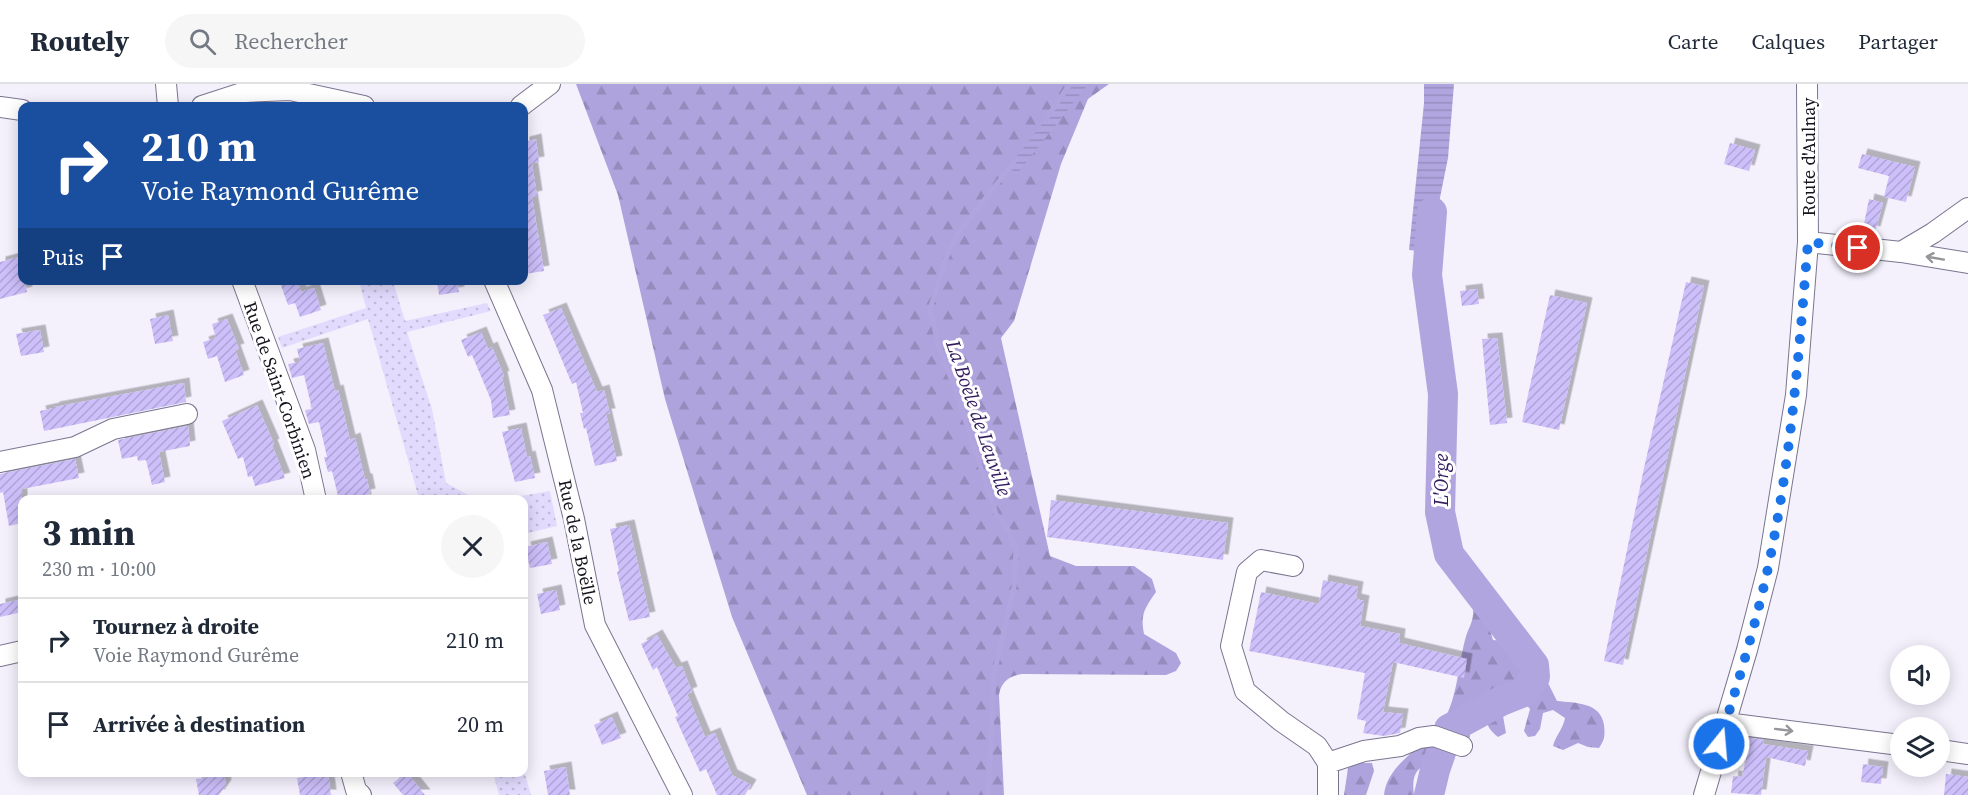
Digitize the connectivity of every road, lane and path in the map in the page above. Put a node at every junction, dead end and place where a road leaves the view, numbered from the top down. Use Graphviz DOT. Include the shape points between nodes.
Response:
graph roads {
  1 [pos="166,84"];
  2 [pos="550,84"];
  3 [pos="1807,84"];
  4 [pos="168,102"];
  5 [pos="214,102"];
  6 [pos="346,102"];
  7 [pos="528,102"];
  8 [pos="0,107"];
  9 [pos="18,109"];
  10 [pos="1968,208"];
  11 [pos="1808,242"];
  12 [pos="1901,252"];
  13 [pos="1968,263"];
  14 [pos="244,285"];
  15 [pos="496,285"];
  16 [pos="187,414"];
  17 [pos="0,462"];
  18 [pos="315,495"];
  19 [pos="1293,566"];
  20 [pos="18,652"];
  21 [pos="0,656"];
  22 [pos="1726,723"];
  23 [pos="1890,744"];
  24 [pos="1462,746"];
  25 [pos="1950,751"];
  26 [pos="1968,754"];
  27 [pos="1328,763"];
  28 [pos="352,777"];
  29 [pos="361,795"];
  30 [pos="682,795"];
  31 [pos="1328,795"];
  32 [pos="1704,795"];
  1 -- 4 [label="street"];
  2 -- 7 [label="street"];
  3 -- 11 [label="street, Route d'Aulnay"];
  5 -- 6 [label="street" via="245,92 290,90"];
  8 -- 9 [label="street"];
  10 -- 12 [label="street"];
  11 -- 12 [label="street"];
  11 -- 22 [label="street, Route d'Aulnay" via="1796,395 1772,544"];
  13 -- 12 [label="street, one-way"];
  14 -- 18 [label="street, Rue de Saint-Corbinien" via="305,450"];
  15 -- 30 [label="street, Rue de la Boëlle" via="542,390 595,625"];
  16 -- 17 [label="street" via="113,429 75,447"];
  19 -- 27 [label="street" via="1261,560 1247,572 1231,646 1245,692 1317,746"];
  20 -- 21 [label="street"];
  22 -- 23 [label="street, one-way"];
  22 -- 32 [label="street, Route d'Aulnay"];
  24 -- 27 [label="street" via="1434,736"];
  25 -- 26 [label="street"];
  27 -- 31 [label="street"];
  28 -- 29 [label="street"];
}
